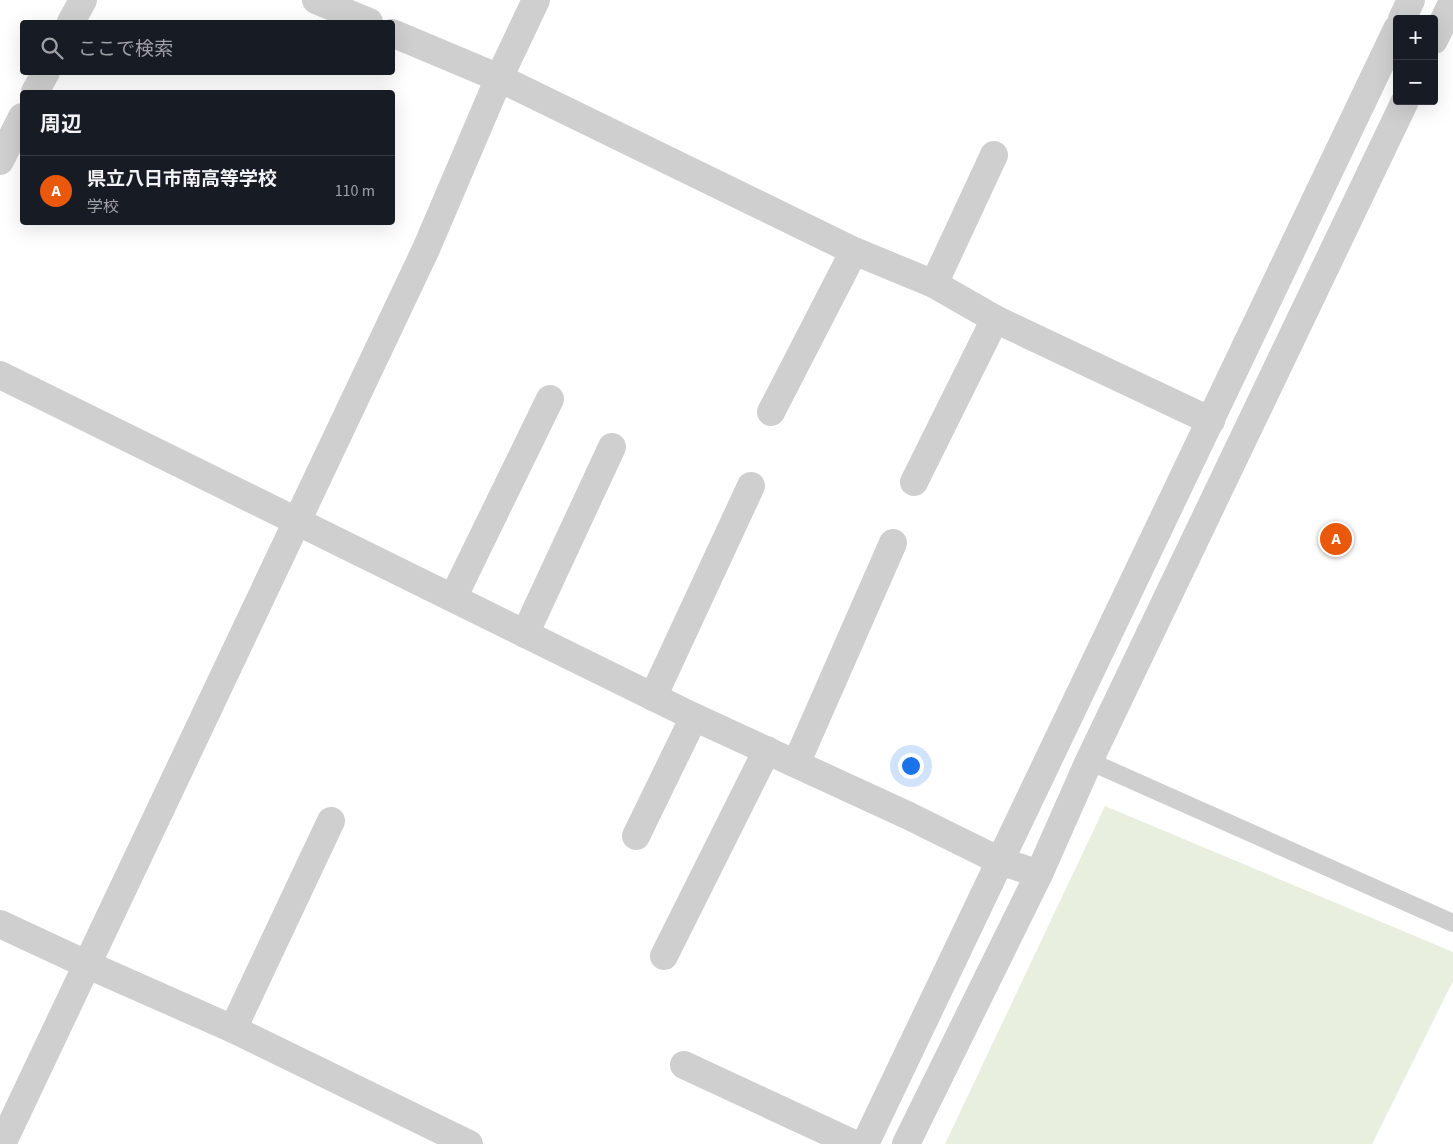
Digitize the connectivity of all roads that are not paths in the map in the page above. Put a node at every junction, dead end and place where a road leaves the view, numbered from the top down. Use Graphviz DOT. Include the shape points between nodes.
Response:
graph roads {
  1 [pos="83,0"];
  2 [pos="316,0"];
  3 [pos="536,0"];
  4 [pos="1411,0"];
  5 [pos="1453,1"];
  6 [pos="1404,15"];
  7 [pos="72,20"];
  8 [pos="364,20"];
  9 [pos="1438,32"];
  10 [pos="395,34"];
  11 [pos="1393,38"];
  12 [pos="44,75"];
  13 [pos="499,78"];
  14 [pos="36,90"];
  15 [pos="1403,105"];
  16 [pos="20,122"];
  17 [pos="994,155"];
  18 [pos="0,162"];
  19 [pos="854,251"];
  20 [pos="934,284"];
  21 [pos="995,319"];
  22 [pos="0,376"];
  23 [pos="550,399"];
  24 [pos="771,412"];
  25 [pos="1211,421"];
  26 [pos="612,447"];
  27 [pos="914,482"];
  28 [pos="751,486"];
  29 [pos="298,521"];
  30 [pos="893,543"];
  31 [pos="453,598"];
  32 [pos="525,634"];
  33 [pos="653,697"];
  34 [pos="694,717"];
  35 [pos="767,750"];
  36 [pos="1090,761"];
  37 [pos="796,764"];
  38 [pos="332,821"];
  39 [pos="636,836"];
  40 [pos="1000,861"];
  41 [pos="1039,874"];
  42 [pos="0,924"];
  43 [pos="1453,924"];
  44 [pos="664,956"];
  45 [pos="86,964"];
  46 [pos="233,1030"];
  47 [pos="684,1065"];
  48 [pos="2,1144"];
  49 [pos="469,1144"];
  50 [pos="854,1144"];
  51 [pos="865,1144"];
  52 [pos="906,1144"];
  1 -- 7 [label="street"];
  2 -- 8 [label="street"];
  3 -- 13 [label="street"];
  4 -- 6 [label="street"];
  5 -- 9 [label="street"];
  10 -- 13 [label="street"];
  11 -- 25 [label="street"];
  12 -- 14 [label="street"];
  13 -- 19 [label="street"];
  13 -- 29 [label="street" via="426,249"];
  15 -- 36 [label="street"];
  16 -- 18 [label="street"];
  17 -- 20 [label="street"];
  19 -- 20 [label="street"];
  19 -- 24 [label="street"];
  20 -- 21 [label="street"];
  21 -- 25 [label="street"];
  21 -- 27 [label="street"];
  22 -- 29 [label="street"];
  23 -- 31 [label="street"];
  25 -- 40 [label="street"];
  26 -- 32 [label="street"];
  28 -- 33 [label="street"];
  29 -- 31 [label="street"];
  29 -- 45 [label="street"];
  30 -- 37 [label="street"];
  31 -- 32 [label="street"];
  32 -- 33 [label="street"];
  33 -- 34 [label="street"];
  34 -- 35 [label="street"];
  34 -- 39 [label="street"];
  35 -- 37 [label="street"];
  35 -- 44 [label="street"];
  36 -- 41 [label="street"];
  36 -- 43 [label="lane"];
  37 -- 40 [label="street"];
  38 -- 46 [label="street"];
  40 -- 41 [label="street"];
  40 -- 51 [label="street"];
  41 -- 52 [label="street"];
  42 -- 45 [label="street"];
  45 -- 46 [label="street"];
  45 -- 48 [label="street"];
  46 -- 49 [label="street"];
  47 -- 50 [label="street"];
}
